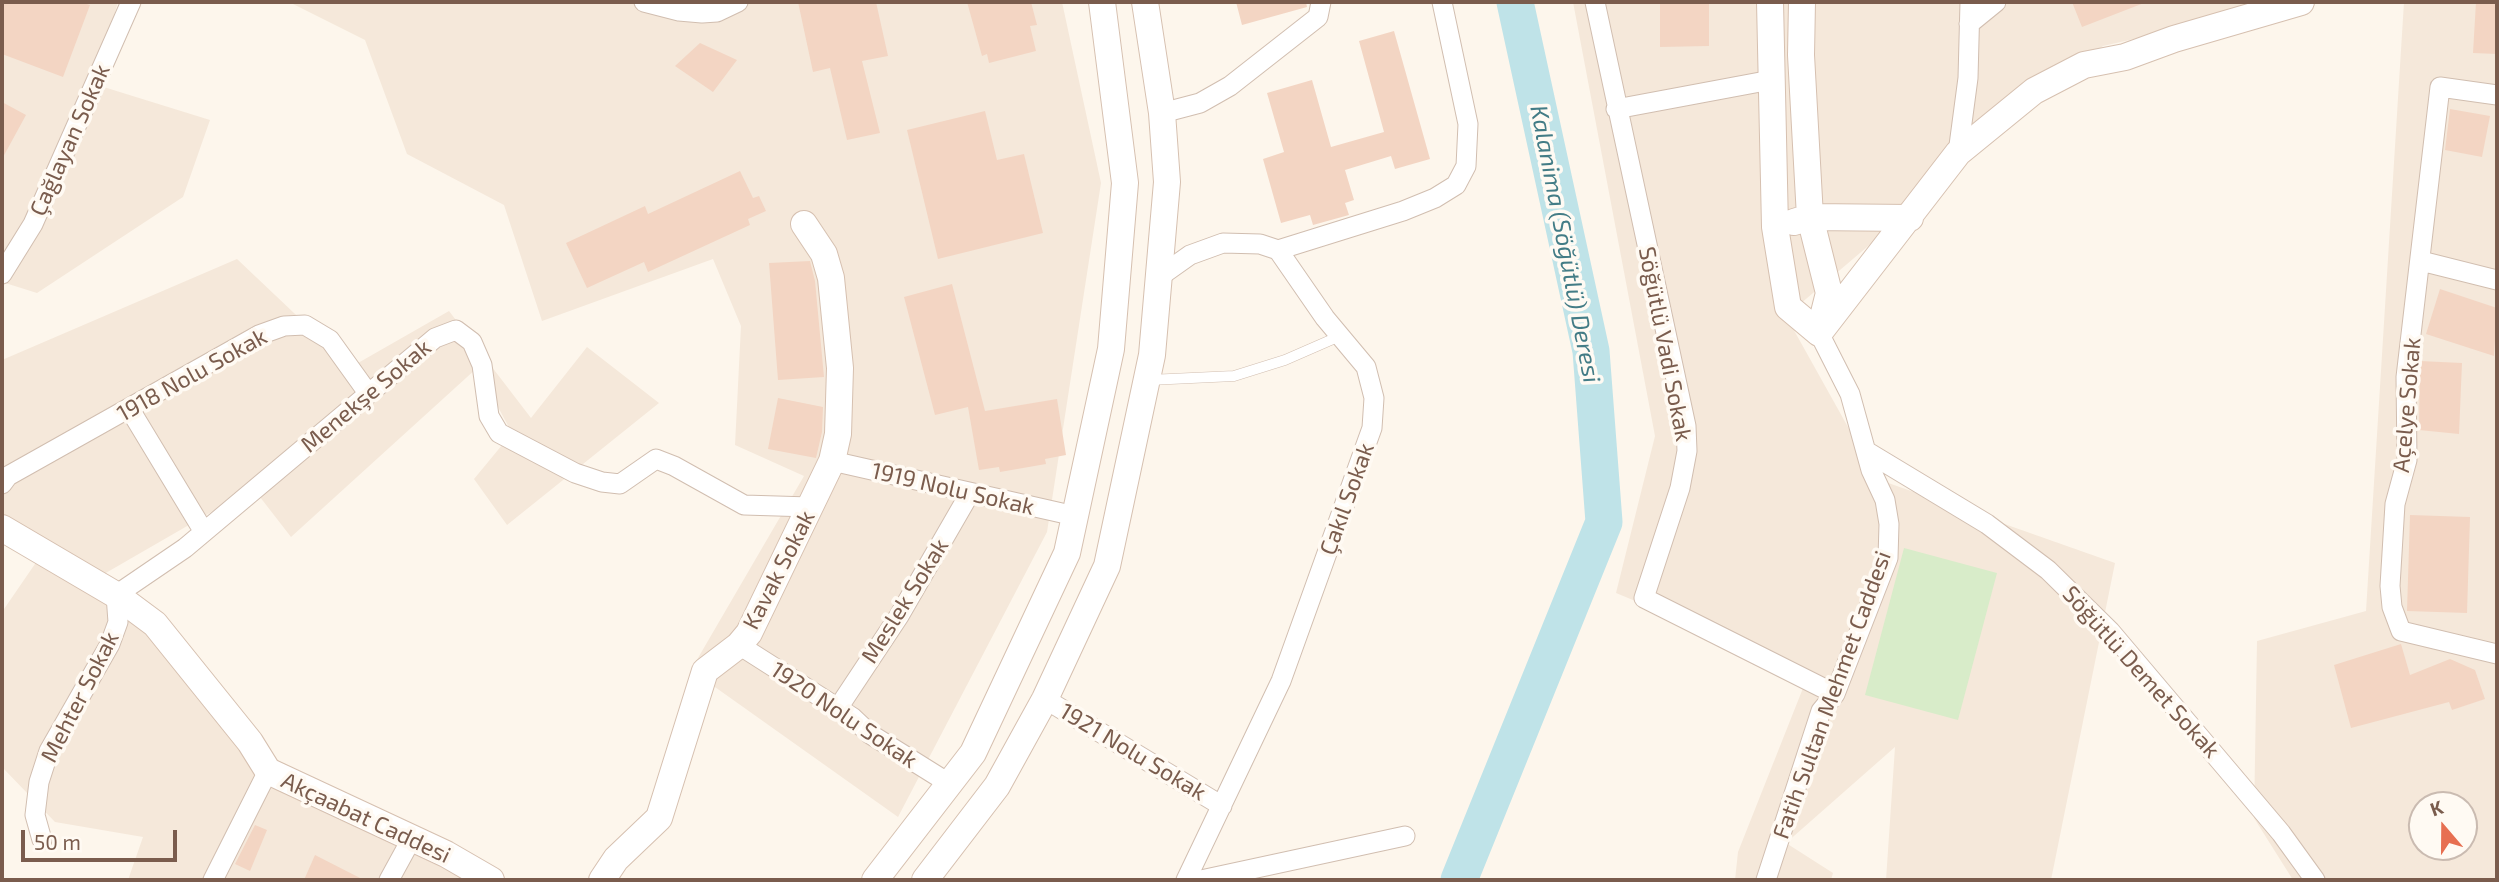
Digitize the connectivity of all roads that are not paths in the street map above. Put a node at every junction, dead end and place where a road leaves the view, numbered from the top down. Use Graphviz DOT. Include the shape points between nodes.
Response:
graph roads {
  1 [pos="131,2"];
  2 [pos="644,2"];
  3 [pos="737,2"];
  4 [pos="1102,2"];
  5 [pos="1145,2"];
  6 [pos="1339,2"];
  7 [pos="1442,2"];
  8 [pos="1595,2"];
  9 [pos="1770,2"];
  10 [pos="1802,2"];
  11 [pos="1970,2"];
  12 [pos="1996,2"];
  13 [pos="2301,2"];
  14 [pos="2274,5"];
  15 [pos="1320,9"];
  16 [pos="1969,24"];
  17 [pos="1771,80"];
  18 [pos="2497,95"];
  19 [pos="1616,109"];
  20 [pos="1162,113"];
  21 [pos="1958,153"];
  22 [pos="1810,217"];
  23 [pos="1910,218"];
  24 [pos="804,224"];
  25 [pos="1775,226"];
  26 [pos="1278,250"];
  27 [pos="2421,261"];
  28 [pos="2,274"];
  29 [pos="1159,277"];
  30 [pos="2497,280"];
  31 [pos="1819,333"];
  32 [pos="1340,337"];
  33 [pos="1147,380"];
  34 [pos="368,393"];
  35 [pos="129,408"];
  36 [pos="1866,451"];
  37 [pos="832,461"];
  38 [pos="2,484"];
  39 [pos="970,493"];
  40 [pos="810,508"];
  41 [pos="1074,516"];
  42 [pos="2,528"];
  43 [pos="204,532"];
  44 [pos="116,595"];
  45 [pos="738,645"];
  46 [pos="2497,654"];
  47 [pos="1835,694"];
  48 [pos="1045,699"];
  49 [pos="838,708"];
  50 [pos="268,771"];
  51 [pos="950,784"];
  52 [pos="1222,806"];
  53 [pos="1405,836"];
  54 [pos="412,838"];
  55 [pos="42,840"];
  56 [pos="213,880"];
  57 [pos="389,880"];
  58 [pos="491,880"];
  59 [pos="602,880"];
  60 [pos="875,880"];
  61 [pos="925,880"];
  62 [pos="1186,880"];
  63 [pos="1201,880"];
  64 [pos="1766,880"];
  65 [pos="2315,880"];
  1 -- 28 [label="street, Çağlayan Sokak" via="33,224"];
  2 -- 3 [label="street" via="702,13 718,12"];
  4 -- 41 [label="street" via="1125,183 1111,349"];
  5 -- 20 [label="street"];
  6 -- 15 [label="street"];
  7 -- 26 [label="street" via="1468,124 1466,166 1456,185 1403,211"];
  8 -- 19 [label="street, Söğütlü Vadi Sokak"];
  9 -- 17 [label="street"];
  10 -- 22 [label="street"];
  11 -- 16 [label="street"];
  12 -- 16 [label="street"];
  13 -- 14 [label="street"];
  14 -- 21 [label="street" via="2125,57 2084,65 2034,91"];
  15 -- 20 [label="street" via="1230,86 1200,103"];
  16 -- 21 [label="street" via="1968,78"];
  17 -- 19 [label="street"];
  17 -- 25 [label="street"];
  18 -- 27 [label="street, Açelye Sokak" via="2440,87"];
  19 -- 47 [label="street, Söğütlü Vadi Sokak" via="1686,439 1680,488 1644,598"];
  20 -- 29 [label="street" via="1167,181"];
  21 -- 23 [label="street"];
  22 -- 23 [label="street"];
  22 -- 25 [label="street"];
  22 -- 31 [label="street" via="1829,293"];
  23 -- 31 [label="street"];
  24 -- 37 [label="street, Kavak Sokak" via="824,254 831,278 840,368 838,434"];
  25 -- 31 [label="street" via="1788,307"];
  26 -- 29 [label="street" via="1260,243 1223,243 1189,255"];
  26 -- 32 [label="street, Çakıl Sokak"];
  27 -- 30 [label="street"];
  27 -- 46 [label="street, Açelye Sokak" via="2406,377 2407,460 2395,504 2392,607 2401,631"];
  29 -- 33 [label="street"];
  31 -- 36 [label="street, Fatih Sultan Mehmet Caddesi" via="1850,394"];
  32 -- 33 [label="lane" via="1234,376"];
  32 -- 52 [label="street, Çakıl Sokak" via="1366,367 1374,398 1372,428 1281,681"];
  33 -- 48 [label="street" via="1107,566"];
  34 -- 35 [label="street, 1918 Nolu Sokak" via="330,340 305,326 284,326 259,335"];
  34 -- 40 [label="street, Menekşe Sokak" via="435,338 456,330 472,342 482,365 489,416 499,433 534,453 575,473 620,484 656,459 744,505"];
  34 -- 43 [label="street, Menekşe Sokak"];
  35 -- 38 [label="street, 1918 Nolu Sokak"];
  35 -- 43 [label="street"];
  36 -- 47 [label="street, Fatih Sultan Mehmet Caddesi" via="1885,500 1888,558"];
  36 -- 65 [label="street, Söğütlü Demet Sokak" via="1987,524 2048,570 2118,641"];
  37 -- 39 [label="street, 1919 Nolu Sokak"];
  37 -- 40 [label="street, Kavak Sokak"];
  39 -- 41 [label="street, 1919 Nolu Sokak"];
  39 -- 49 [label="street, Meslek Sokak" via="899,616"];
  40 -- 45 [label="street, Kavak Sokak" via="749,633"];
  41 -- 51 [label="street" via="1061,566 973,753"];
  42 -- 44 [label="street, Akçaabat Caddesi"];
  43 -- 44 [label="street, Menekşe Sokak"];
  44 -- 50 [label="street, Akçaabat Caddesi" via="170,639"];
  44 -- 55 [label="street, Mehter Sokak" via="118,622 110,645 49,751 39,782 35,815"];
  45 -- 49 [label="street, 1920 Nolu Sokak"];
  45 -- 59 [label="street, Kavak Sokak" via="705,671 659,818 616,859"];
  47 -- 64 [label="street, Fatih Sultan Mehmet Caddesi" via="1821,712"];
  48 -- 52 [label="street, 1921 Nolu Sokak"];
  48 -- 61 [label="street" via="997,786"];
  49 -- 51 [label="street, 1920 Nolu Sokak" via="870,734"];
  50 -- 54 [label="street, Akçaabat Caddesi"];
  50 -- 56 [label="street"];
  51 -- 60 [label="street"];
  52 -- 62 [label="street, Çakıl Sokak"];
  53 -- 63 [label="street"];
  54 -- 57 [label="street"];
  54 -- 58 [label="street, Akçaabat Caddesi"];
}
